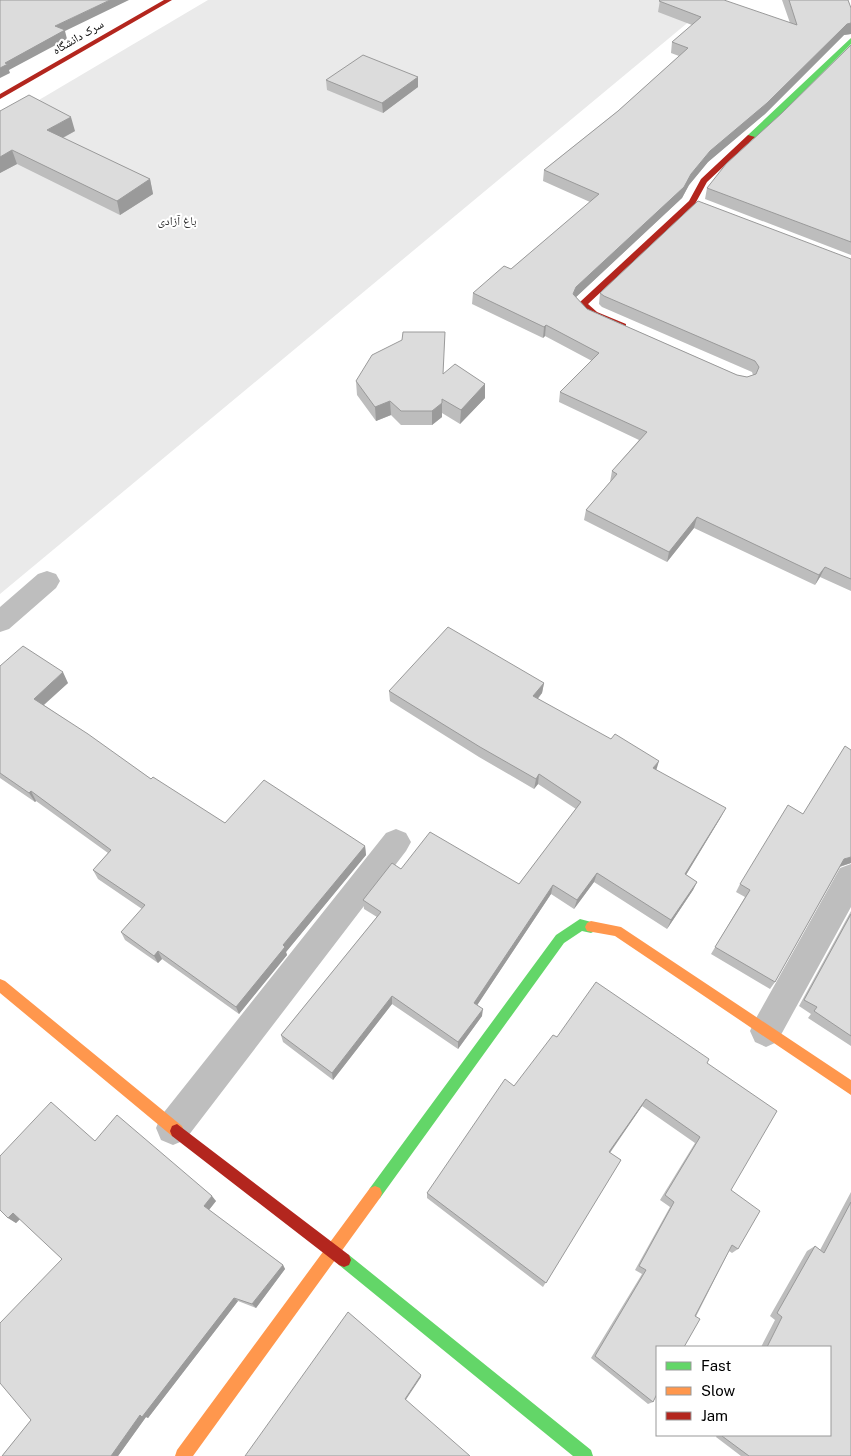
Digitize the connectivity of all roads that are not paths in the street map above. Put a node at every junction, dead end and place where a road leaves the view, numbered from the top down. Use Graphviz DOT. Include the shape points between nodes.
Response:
graph roads {
  1 [pos="169,0"];
  2 [pos="851,40"];
  3 [pos="0,97"];
  4 [pos="631,329"];
  5 [pos="47,581"];
  6 [pos="0,622"];
  7 [pos="396,842"];
  8 [pos="851,878"];
  9 [pos="0,985"];
  10 [pos="766,1031"];
  11 [pos="851,1088"];
  12 [pos="174,1128"];
  13 [pos="332,1250"];
  14 [pos="183,1456"];
  15 [pos="585,1456"];
  1 -- 3 [label="street, سرک دانشگاه"];
  2 -- 4 [label="street" via="694,193 700,205 583,304 594,314"];
  5 -- 6 [label="street"];
  7 -- 12 [label="street"];
  8 -- 10 [label="street"];
  9 -- 12 [label="street"];
  10 -- 11 [label="street"];
  10 -- 13 [label="street" via="617,931 580,925 560,939"];
  12 -- 13 [label="street"];
  13 -- 14 [label="street"];
  13 -- 15 [label="street"];
}
